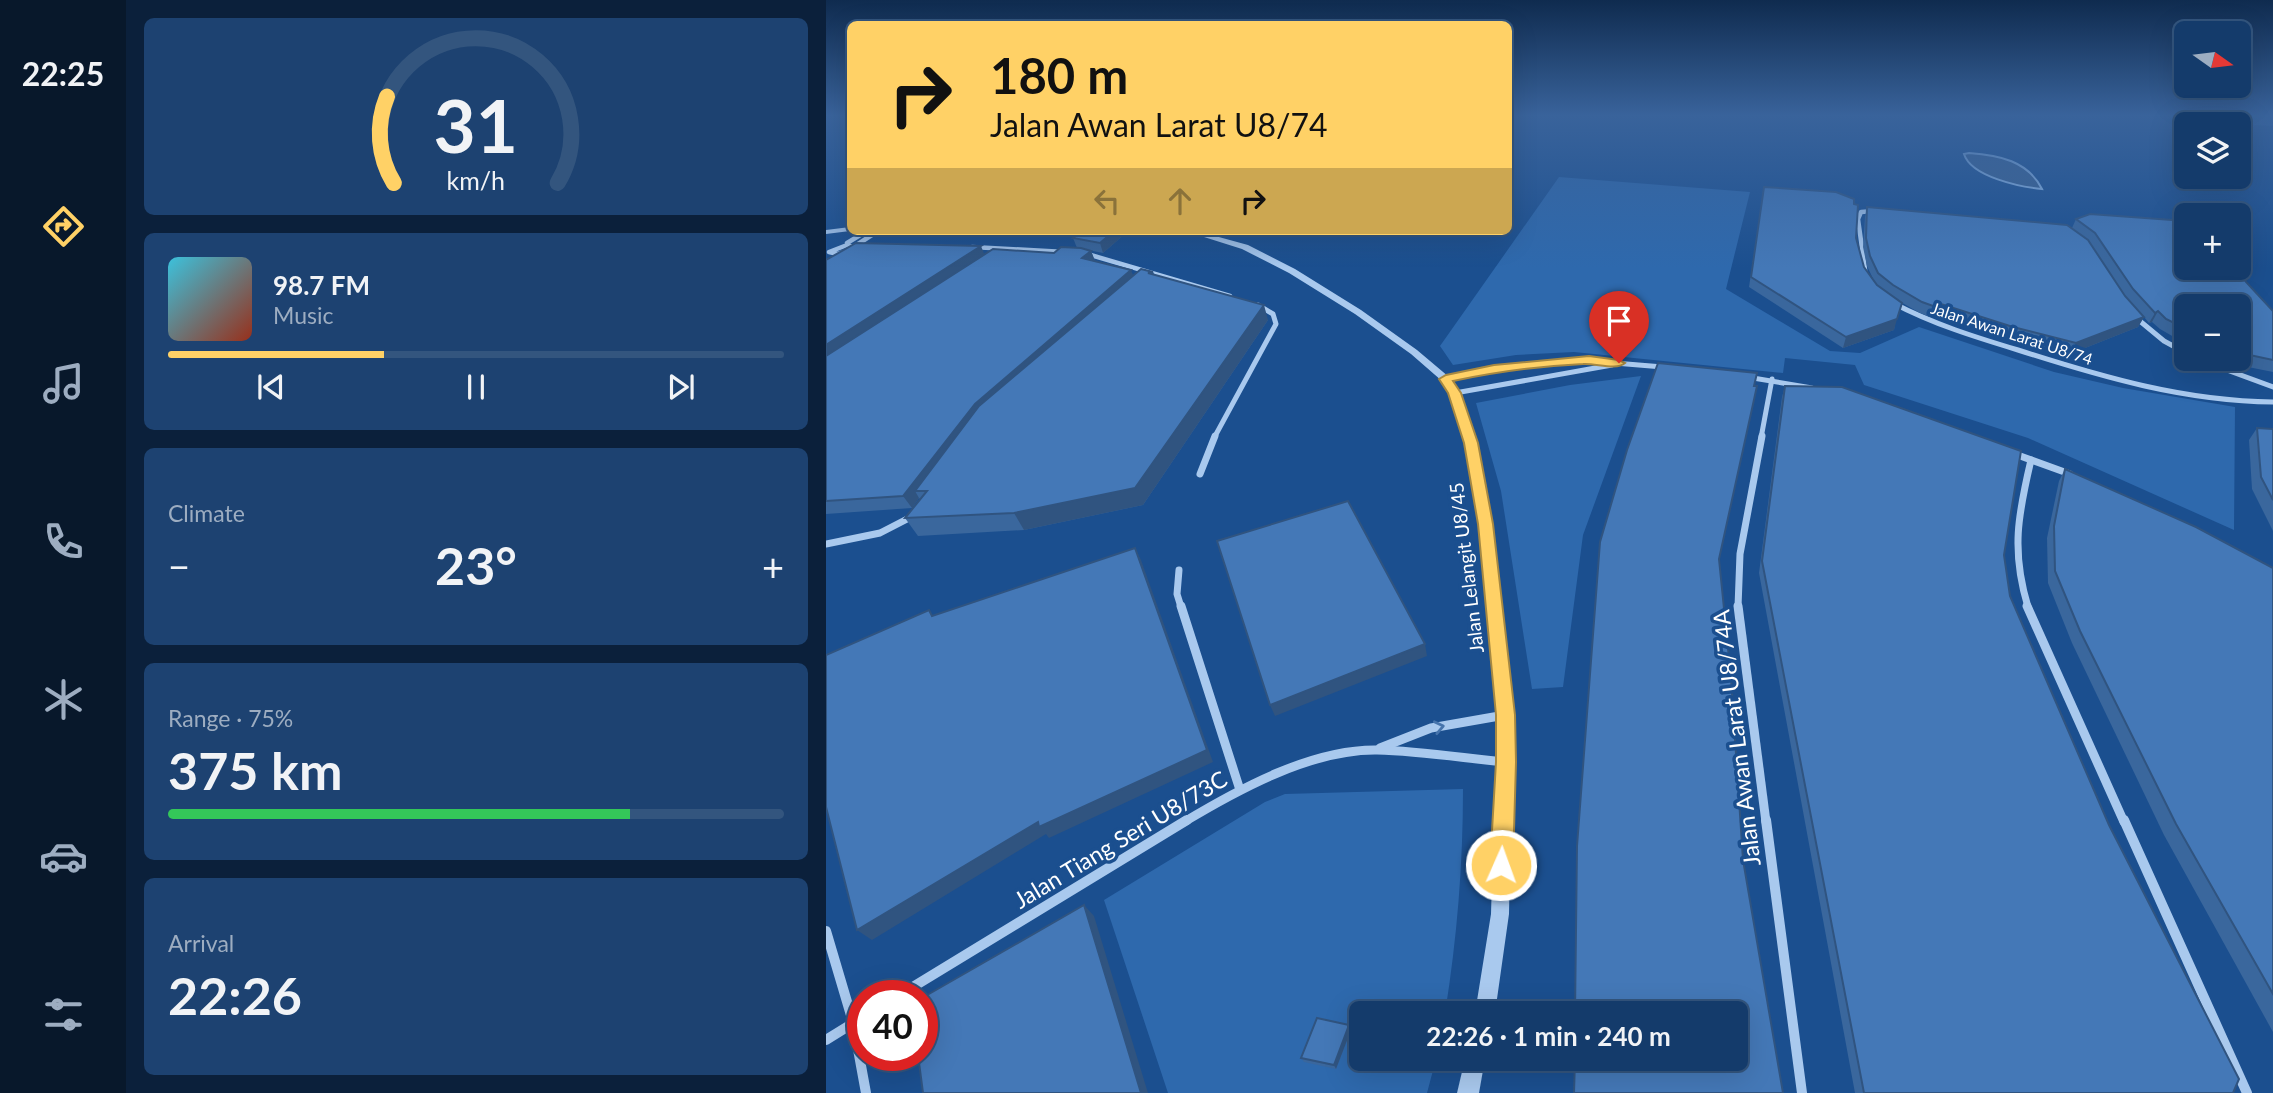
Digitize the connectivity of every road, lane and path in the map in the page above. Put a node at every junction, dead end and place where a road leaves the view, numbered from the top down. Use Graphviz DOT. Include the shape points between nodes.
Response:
graph roads {
  1 [pos="1877,211"];
  2 [pos="847,229"];
  3 [pos="826,232"];
  4 [pos="860,235"];
  5 [pos="872,235"];
  6 [pos="1203,235"];
  7 [pos="844,245"];
  8 [pos="855,247"];
  9 [pos="961,247"];
  10 [pos="867,248"];
  11 [pos="1003,250"];
  12 [pos="830,252"];
  13 [pos="1068,252"];
  14 [pos="1078,253"];
  15 [pos="993,257"];
  16 [pos="826,258"];
  17 [pos="1152,272"];
  18 [pos="1142,281"];
  19 [pos="1871,285"];
  20 [pos="1884,297"];
  21 [pos="1243,300"];
  22 [pos="1256,304"];
  23 [pos="2129,308"];
  24 [pos="2174,346"];
  25 [pos="1619,363"];
  26 [pos="1672,368"];
  27 [pos="2230,371"];
  28 [pos="1733,375"];
  29 [pos="1446,379"];
  30 [pos="1772,379"];
  31 [pos="2273,387"];
  32 [pos="1820,389"];
  33 [pos="1455,393"];
  34 [pos="2273,402"];
  35 [pos="2006,451"];
  36 [pos="2031,460"];
  37 [pos="1200,474"];
  38 [pos="2076,477"];
  39 [pos="916,513"];
  40 [pos="826,544"];
  41 [pos="1179,570"];
  42 [pos="1505,715"];
  43 [pos="1376,750"];
  44 [pos="1506,762"];
  45 [pos="1240,790"];
  46 [pos="826,931"];
  47 [pos="925,980"];
  48 [pos="847,989"];
  49 [pos="1487,1001"];
  50 [pos="847,1027"];
  51 [pos="826,1040"];
  52 [pos="864,1071"];
  53 [pos="1473,1071"];
  54 [pos="866,1093"];
  55 [pos="1468,1093"];
  56 [pos="1802,1093"];
  57 [pos="2247,1093"];
  1 -- 19 [label="street" via="1861,212 1858,219"];
  2 -- 3 [label="street"];
  4 -- 7 [label="street"];
  5 -- 8 [label="street"];
  6 -- 29 [label="street, Jalan Lelangit U8/45" via="1245,247 1292,271 1380,327"];
  7 -- 8 [label="street"];
  7 -- 12 [label="street"];
  8 -- 10 [label="street"];
  8 -- 12 [label="street"];
  9 -- 11 [label="street"];
  11 -- 13 [label="street"];
  11 -- 15 [label="street"];
  12 -- 16 [label="street"];
  14 -- 17 [label="street"];
  17 -- 18 [label="street"];
  17 -- 21 [label="street"];
  20 -- 34 [label="street, Jalan Awan Larat U8/74" via="1943,327 2106,379 2205,398"];
  22 -- 37 [label="street" via="1273,314 1276,324 1212,442"];
  23 -- 24 [label="street" via="2136,319"];
  25 -- 26 [label="street"];
  25 -- 29 [label="street" via="1549,362"];
  25 -- 33 [label="street"];
  27 -- 31 [label="street"];
  28 -- 30 [label="street"];
  29 -- 33 [label="street, Jalan Lelangit U8/45"];
  30 -- 32 [label="street"];
  30 -- 56 [label="street, Jalan Awan Larat U8/74A" via="1740,554 1738,609"];
  33 -- 42 [label="street, Jalan Lelangit U8/45" via="1480,484"];
  35 -- 36 [label="street"];
  36 -- 38 [label="street"];
  36 -- 57 [label="street" via="2014,530 2018,575 2028,609"];
  39 -- 40 [label="street" via="880,533"];
  41 -- 45 [label="street" via="1177,594"];
  43 -- 42 [label="street, Jalan Tiang Seri U8/73C, one-way" via="1431,728"];
  42 -- 44 [label="street, Jalan Lelangit U8/45"];
  43 -- 44 [label="street, Jalan Tiang Seri U8/73C"];
  43 -- 45 [label="street, Jalan Tiang Seri U8/73C" via="1314,761"];
  44 -- 49 [label="street, Jalan Lelangit U8/45" via="1500,914"];
  45 -- 47 [label="street, Jalan Tiang Seri U8/73C"];
  46 -- 48 [label="street"];
  50 -- 51 [label="street"];
  52 -- 54 [label="street"];
  53 -- 55 [label="street"];
}
